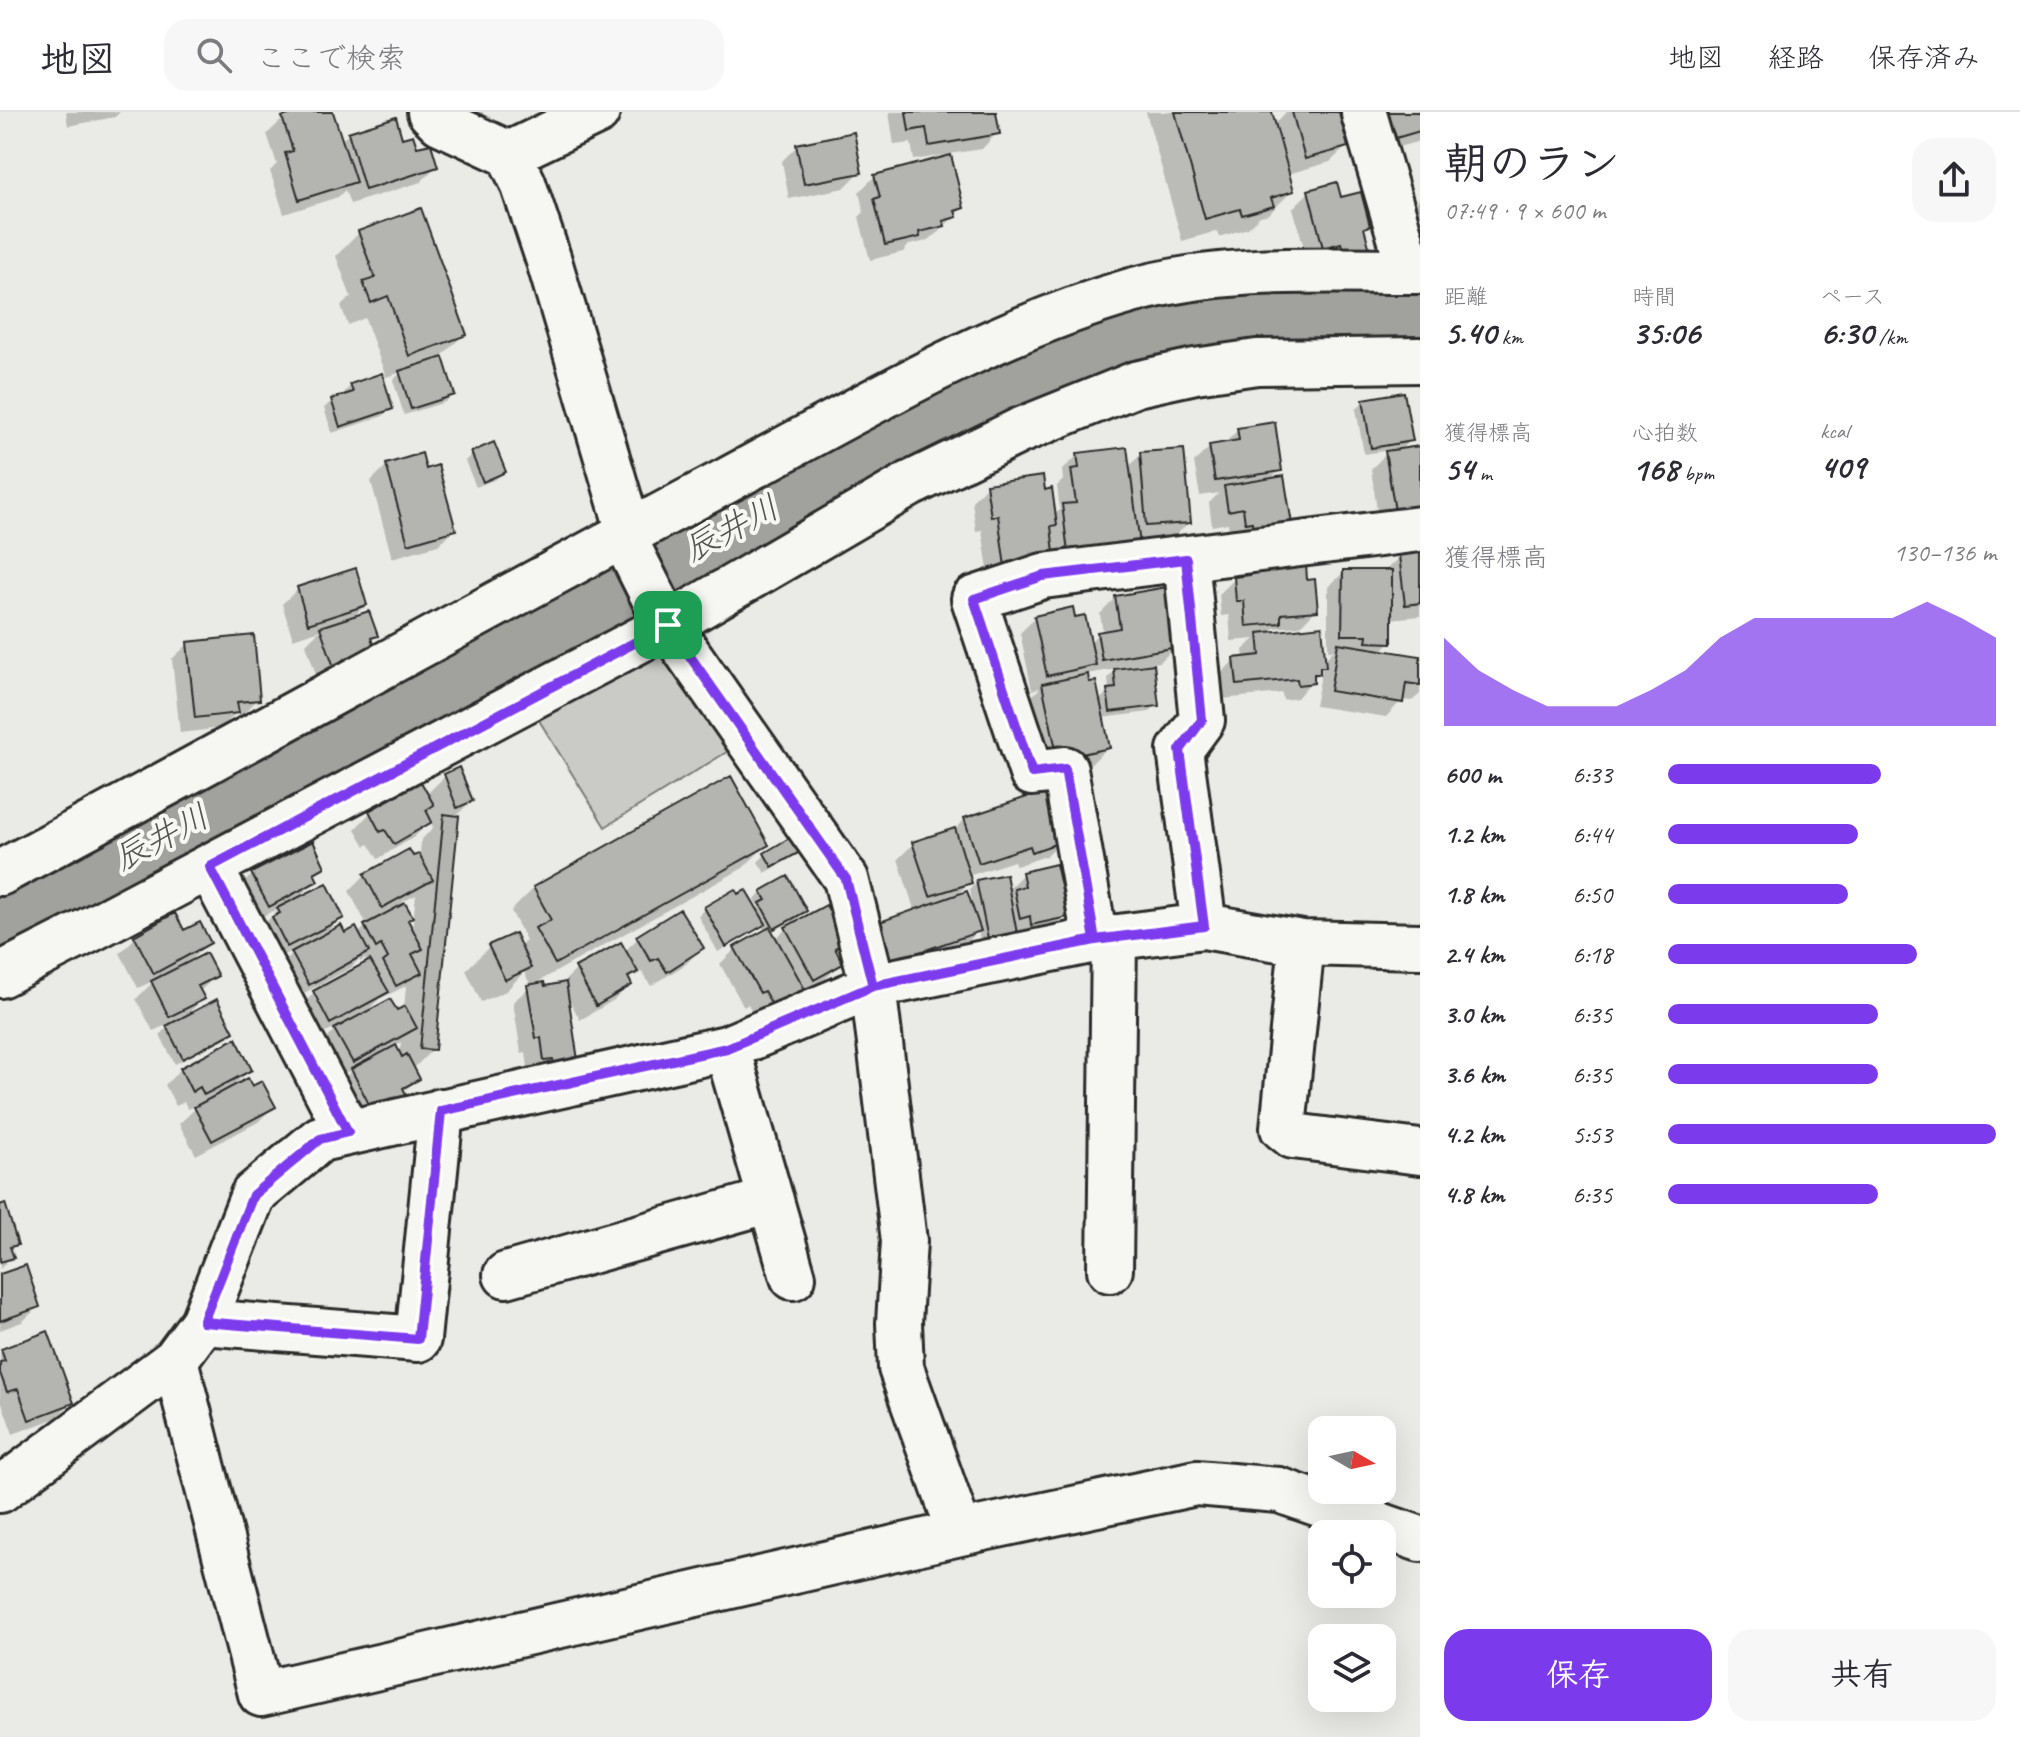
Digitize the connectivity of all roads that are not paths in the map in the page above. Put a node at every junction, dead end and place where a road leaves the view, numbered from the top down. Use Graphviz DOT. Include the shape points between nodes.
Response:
graph roads {
  1 [pos="430,112"];
  2 [pos="597,112"];
  3 [pos="1364,114"];
  4 [pos="509,154"];
  5 [pos="1415,271"];
  6 [pos="1420,360"];
  7 [pos="1420,529"];
  8 [pos="625,536"];
  9 [pos="1186,559"];
  10 [pos="667,624"];
  11 [pos="210,867"];
  12 [pos="0,873"];
  13 [pos="1204,926"];
  14 [pos="1105,938"];
  15 [pos="1302,943"];
  16 [pos="1420,946"];
  17 [pos="0,975"];
  18 [pos="873,986"];
  19 [pos="727,1048"];
  20 [pos="441,1111"];
  21 [pos="348,1132"];
  22 [pos="1420,1152"];
  23 [pos="771,1200"];
  24 [pos="1110,1270"];
  25 [pos="506,1275"];
  26 [pos="793,1277"];
  27 [pos="203,1322"];
  28 [pos="175,1360"];
  29 [pos="0,1490"];
  30 [pos="960,1533"];
  31 [pos="1420,1539"];
  1 -- 4 [label="street" via="440,122"];
  2 -- 4 [label="street"];
  3 -- 5 [label="street"];
  4 -- 8 [label="street" via="549,261"];
  5 -- 8 [label="street" via="1191,278 1073,310 982,346"];
  6 -- 10 [label="street" via="1257,362 1136,384 1019,431 910,484"];
  7 -- 9 [label="street"];
  8 -- 10 [label="street"];
  8 -- 12 [label="street"];
  9 -- 13 [label="street" via="1202,720 1180,750"];
  9 -- 14 [label="street" via="1043,576 974,599 1032,773 1065,769"];
  10 -- 11 [label="street"];
  10 -- 18 [label="street" via="846,879"];
  11 -- 17 [label="street"];
  11 -- 21 [label="street"];
  13 -- 14 [label="street"];
  13 -- 15 [label="street"];
  14 -- 18 [label="street"];
  14 -- 24 [label="street"];
  15 -- 16 [label="street"];
  15 -- 22 [label="street" via="1283,1128 1293,1136"];
  18 -- 19 [label="street"];
  18 -- 30 [label="street" via="904,1241 901,1368"];
  19 -- 20 [label="street"];
  19 -- 23 [label="street"];
  20 -- 21 [label="street"];
  20 -- 27 [label="street" via="418,1339"];
  21 -- 27 [label="street" via="320,1139 253,1195"];
  23 -- 25 [label="street"];
  23 -- 26 [label="street"];
  27 -- 28 [label="street"];
  28 -- 29 [label="street"];
  28 -- 30 [label="street" via="261,1694"];
  30 -- 31 [label="street" via="1196,1483 1279,1490"];
}
